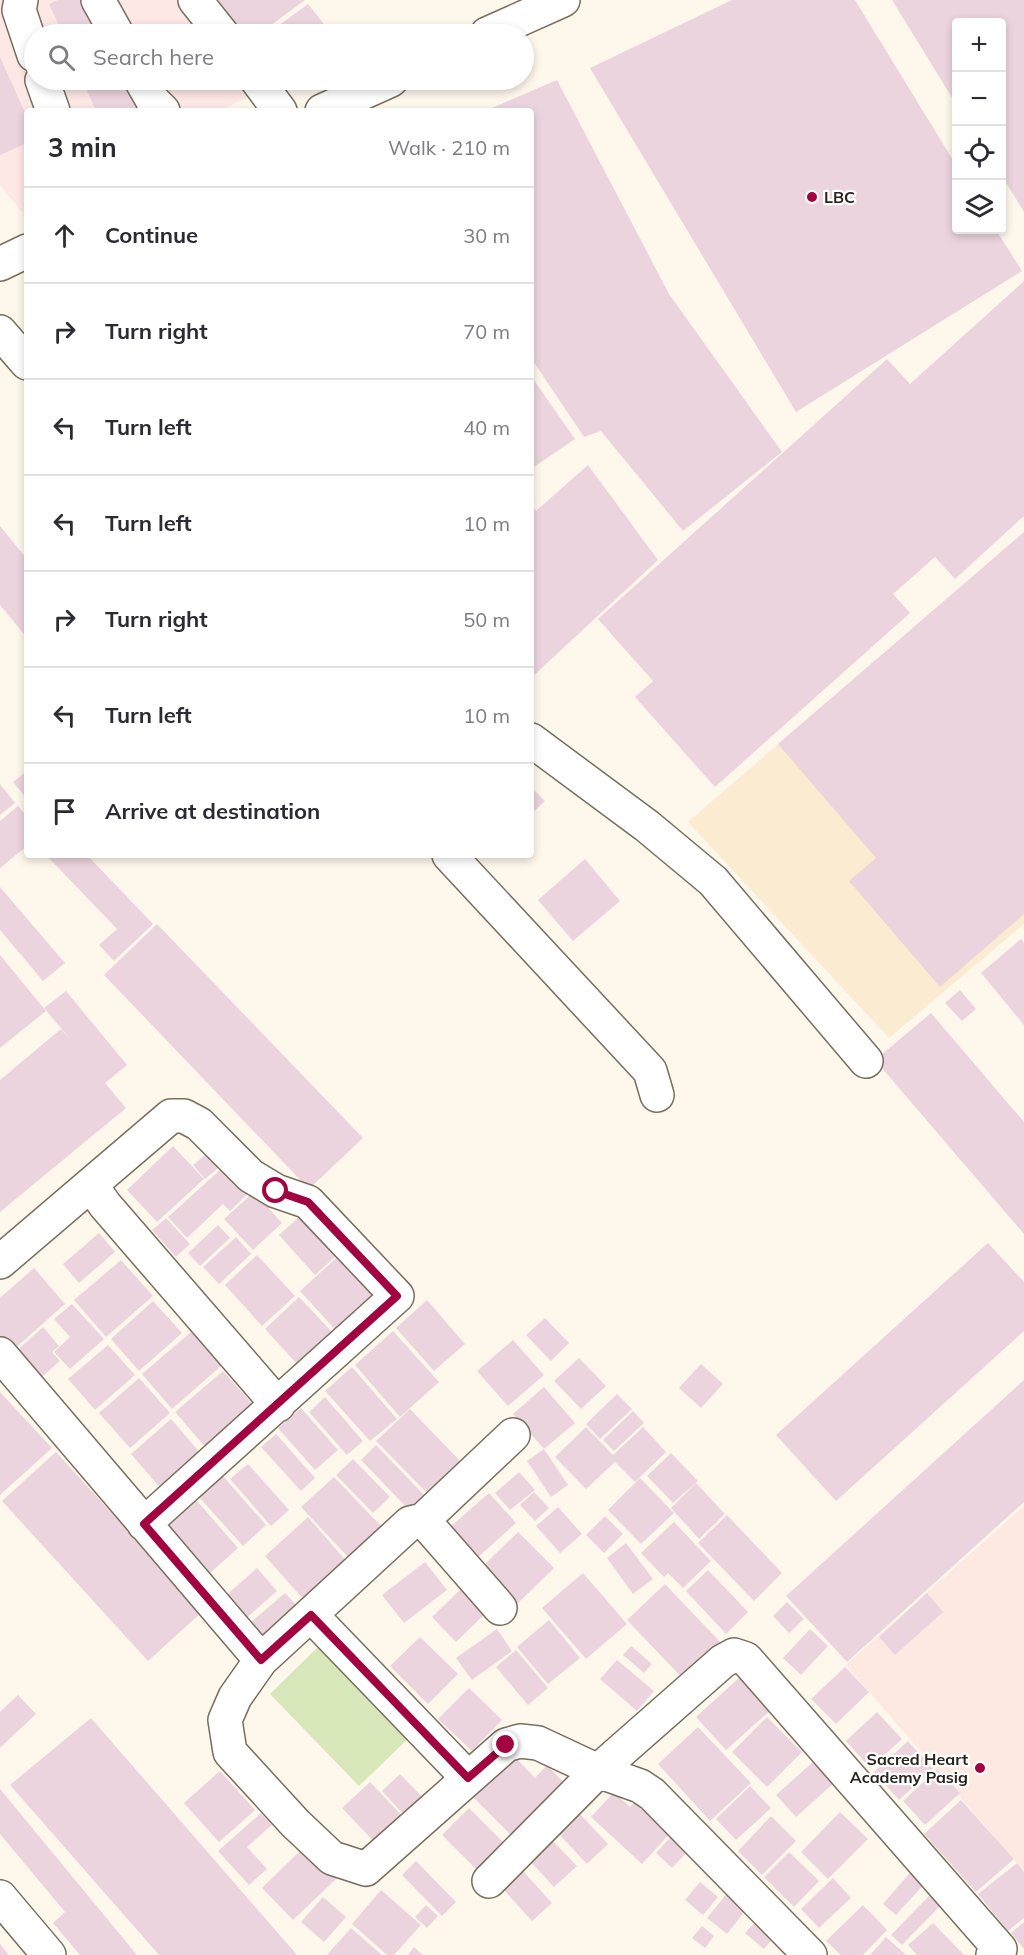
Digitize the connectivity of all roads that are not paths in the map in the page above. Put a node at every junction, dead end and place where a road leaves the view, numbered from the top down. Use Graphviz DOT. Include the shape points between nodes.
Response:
graph roads {
  1 [pos="21,0"];
  2 [pos="98,0"];
  3 [pos="195,0"];
  4 [pos="563,0"];
  5 [pos="111,24"];
  6 [pos="214,24"];
  7 [pos="509,24"];
  8 [pos="24,25"];
  9 [pos="46,90"];
  10 [pos="147,90"];
  11 [pos="264,90"];
  12 [pos="369,90"];
  13 [pos="52,108"];
  14 [pos="160,108"];
  15 [pos="278,108"];
  16 [pos="329,108"];
  17 [pos="24,252"];
  18 [pos="0,264"];
  19 [pos="0,332"];
  20 [pos="24,360"];
  21 [pos="534,742"];
  22 [pos="452,858"];
  23 [pos="866,1061"];
  24 [pos="657,1095"];
  25 [pos="91,1185"];
  26 [pos="0,1262"];
  27 [pos="0,1354"];
  28 [pos="278,1405"];
  29 [pos="513,1435"];
  30 [pos="423,1520"];
  31 [pos="144,1524"];
  32 [pos="500,1608"];
  33 [pos="311,1615"];
  34 [pos="261,1660"];
  35 [pos="598,1771"];
  36 [pos="468,1778"];
  37 [pos="489,1881"];
  38 [pos="0,1897"];
  39 [pos="50,1955"];
  40 [pos="810,1955"];
  41 [pos="993,1955"];
  1 -- 8 [label="street" via="19,10"];
  2 -- 5 [label="street"];
  3 -- 6 [label="street"];
  4 -- 7 [label="street"];
  9 -- 13 [label="street"];
  10 -- 14 [label="street"];
  11 -- 15 [label="street"];
  12 -- 16 [label="street"];
  17 -- 18 [label="street"];
  19 -- 20 [label="street"];
  21 -- 23 [label="street" via="647,826 713,881"];
  22 -- 24 [label="street" via="650,1071"];
  25 -- 26 [label="street"];
  25 -- 28 [label="street"];
  25 -- 28 [label="street" via="171,1116 184,1116 199,1124 251,1176 276,1191 308,1202 397,1296"];
  27 -- 31 [label="street"];
  28 -- 31 [label="street"];
  29 -- 30 [label="street"];
  30 -- 32 [label="street"];
  30 -- 33 [label="street" via="410,1523"];
  31 -- 34 [label="street"];
  33 -- 34 [label="street"];
  33 -- 36 [label="street"];
  34 -- 36 [label="street" via="235,1697 225,1720 230,1752 332,1858 366,1869"];
  35 -- 36 [label="street" via="538,1743 520,1741 506,1745"];
  35 -- 37 [label="street"];
  35 -- 40 [label="street" via="652,1794"];
  35 -- 41 [label="street" via="723,1661 735,1655 746,1659 1000,1949"];
  38 -- 39 [label="street"];
}
